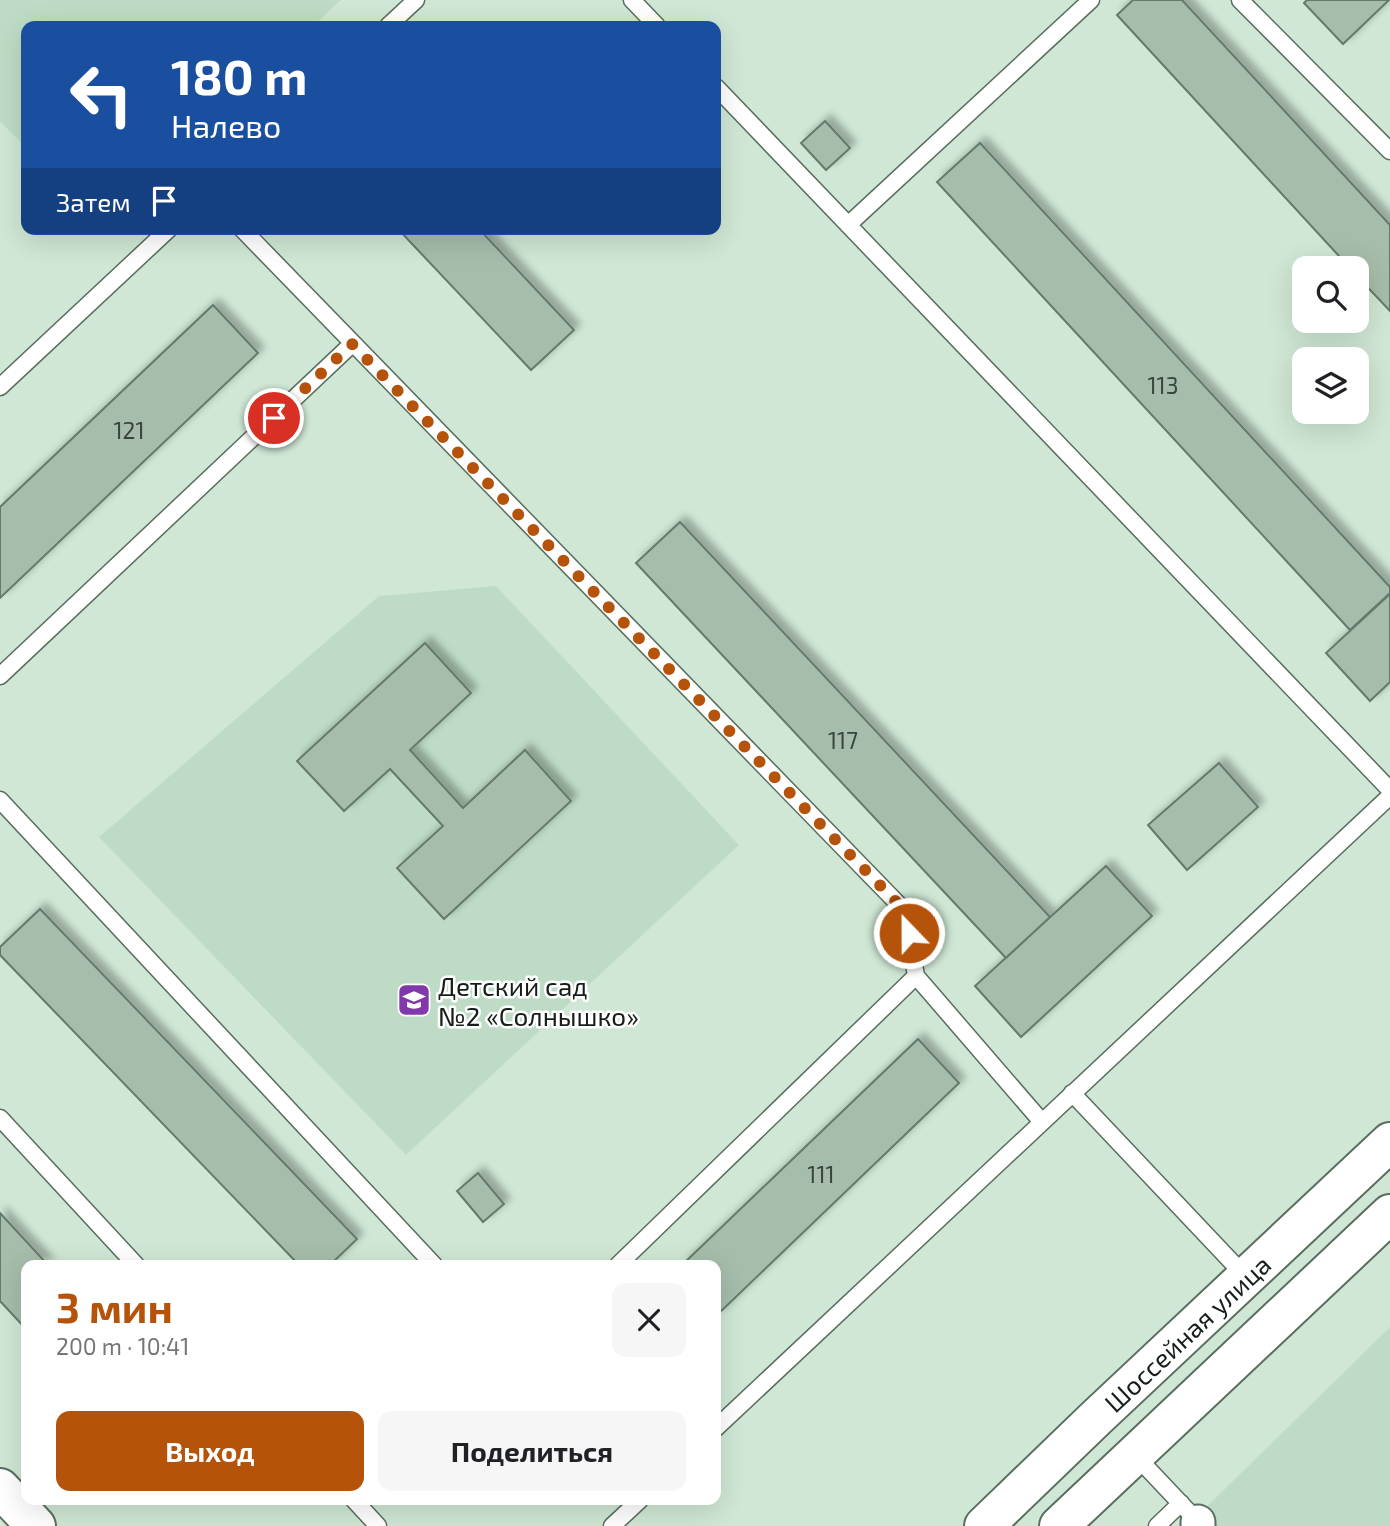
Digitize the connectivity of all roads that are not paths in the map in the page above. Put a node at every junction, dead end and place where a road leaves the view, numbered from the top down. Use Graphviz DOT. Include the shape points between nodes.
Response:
graph roads {
  1 [pos="416,0"];
  2 [pos="632,0"];
  3 [pos="1091,0"];
  4 [pos="1240,0"];
  5 [pos="393,21"];
  6 [pos="652,21"];
  7 [pos="721,92"];
  8 [pos="1390,151"];
  9 [pos="848,225"];
  10 [pos="164,235"];
  11 [pos="248,235"];
  12 [pos="352,344"];
  13 [pos="0,387"];
  14 [pos="0,676"];
  15 [pos="1390,790"];
  16 [pos="1390,796"];
  17 [pos="0,800"];
  18 [pos="916,976"];
  19 [pos="1072,1093"];
  20 [pos="0,1118"];
  21 [pos="1042,1122"];
  22 [pos="1390,1142"];
  23 [pos="1390,1214"];
  24 [pos="131,1260"];
  25 [pos="429,1260"];
  26 [pos="623,1260"];
  27 [pos="1246,1278"];
  28 [pos="721,1423"];
  29 [pos="1134,1454"];
  30 [pos="0,1488"];
  31 [pos="635,1505"];
  32 [pos="359,1506"];
  33 [pos="1195,1519"];
  34 [pos="36,1526"];
  35 [pos="378,1526"];
  36 [pos="612,1526"];
  37 [pos="984,1526"];
  38 [pos="1059,1526"];
  39 [pos="1157,1526"];
  1 -- 5 [label="lane"];
  2 -- 6 [label="lane"];
  3 -- 9 [label="lane"];
  4 -- 8 [label="lane"];
  7 -- 9 [label="lane"];
  9 -- 15 [label="lane"];
  10 -- 13 [label="lane"];
  11 -- 12 [label="lane"];
  12 -- 14 [label="lane"];
  12 -- 18 [label="lane" via="905,911"];
  16 -- 19 [label="lane"];
  17 -- 25 [label="lane"];
  18 -- 21 [label="lane"];
  18 -- 26 [label="lane"];
  19 -- 21 [label="lane"];
  19 -- 27 [label="lane"];
  20 -- 24 [label="lane"];
  21 -- 28 [label="lane"];
  22 -- 27 [label="main road, Шоссейная улица"];
  23 -- 29 [label="main road, Шоссейная улица"];
  27 -- 37 [label="main road, Шоссейная улица"];
  29 -- 33 [label="lane"];
  29 -- 38 [label="main road, Шоссейная улица"];
  30 -- 34 [label="main road"];
  31 -- 36 [label="lane"];
  32 -- 35 [label="lane"];
  33 -- 39 [label="lane"];
}
